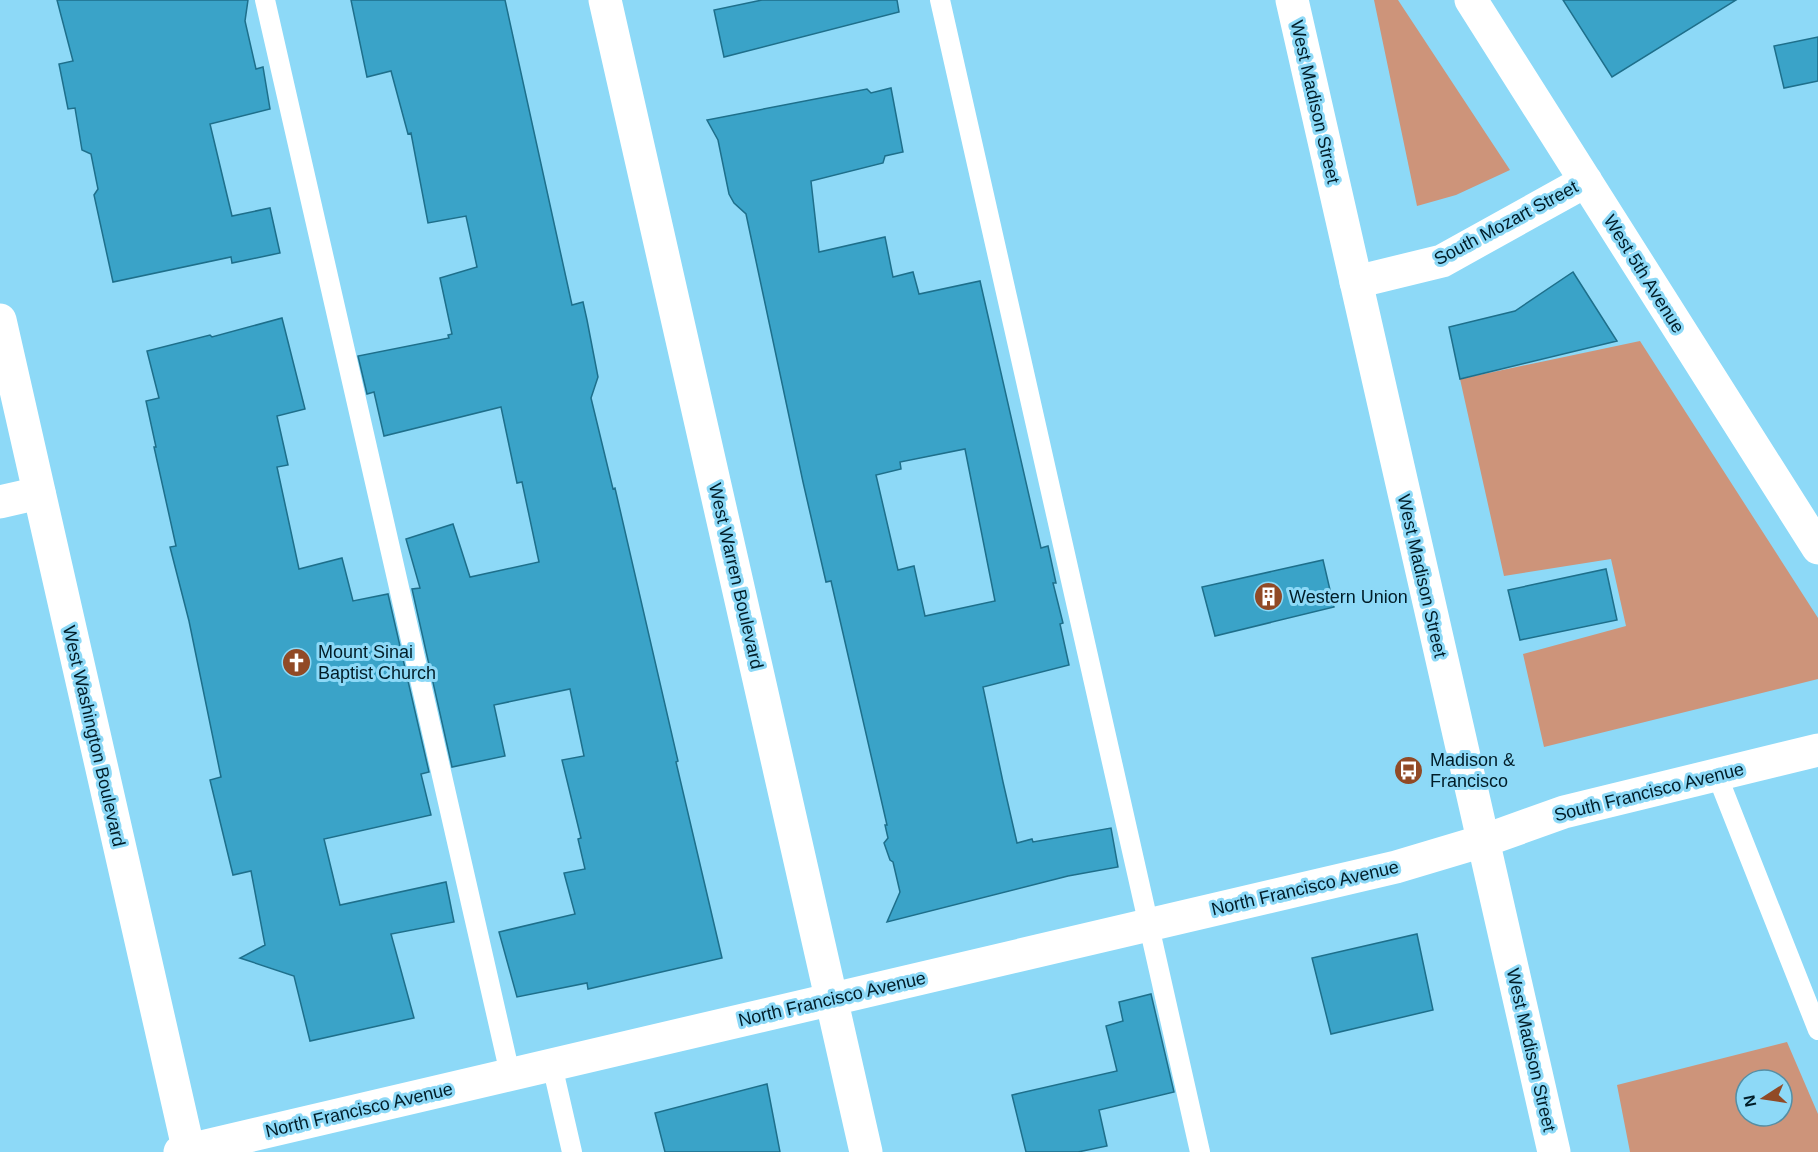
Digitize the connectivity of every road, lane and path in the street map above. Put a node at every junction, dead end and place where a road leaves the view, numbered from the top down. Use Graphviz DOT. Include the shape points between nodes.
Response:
graph roads {
  1 [pos="265,0"];
  2 [pos="605,0"];
  3 [pos="940,0"];
  4 [pos="1292,0"];
  5 [pos="1471,0"];
  6 [pos="1586,181"];
  7 [pos="1356,282"];
  8 [pos="0,320"];
  9 [pos="39,493"];
  10 [pos="0,502"];
  11 [pos="1818,548"];
  12 [pos="1818,750"];
  13 [pos="1717,775"];
  14 [pos="1483,841"];
  15 [pos="1149,925"];
  16 [pos="832,999"];
  17 [pos="1818,1030"];
  18 [pos="552,1065"];
  19 [pos="510,1074"];
  20 [pos="186,1151"];
  21 [pos="572,1152"];
  22 [pos="866,1152"];
  23 [pos="1200,1152"];
  24 [pos="1554,1152"];
  1 -- 19 [label="lane"];
  2 -- 16 [label="street, West Warren Boulevard"];
  3 -- 15 [label="lane"];
  4 -- 7 [label="street, West Madison Street"];
  5 -- 6 [label="street, West 5th Avenue"];
  6 -- 7 [label="street, South Mozart Street" via="1442,261"];
  6 -- 11 [label="street, West 5th Avenue"];
  7 -- 14 [label="street, West Madison Street"];
  8 -- 9 [label="street, West Washington Boulevard"];
  9 -- 10 [label="street"];
  9 -- 20 [label="street, West Washington Boulevard"];
  12 -- 13 [label="street, South Francisco Avenue"];
  13 -- 14 [label="street, South Francisco Avenue" via="1564,812"];
  13 -- 17 [label="lane"];
  14 -- 15 [label="street, North Francisco Avenue" via="1396,867"];
  14 -- 24 [label="street, West Madison Street"];
  15 -- 16 [label="street, North Francisco Avenue"];
  15 -- 23 [label="lane"];
  16 -- 18 [label="street, North Francisco Avenue"];
  16 -- 22 [label="street, West Warren Boulevard"];
  18 -- 19 [label="street, North Francisco Avenue"];
  18 -- 21 [label="lane"];
  19 -- 20 [label="street, North Francisco Avenue"];
}
